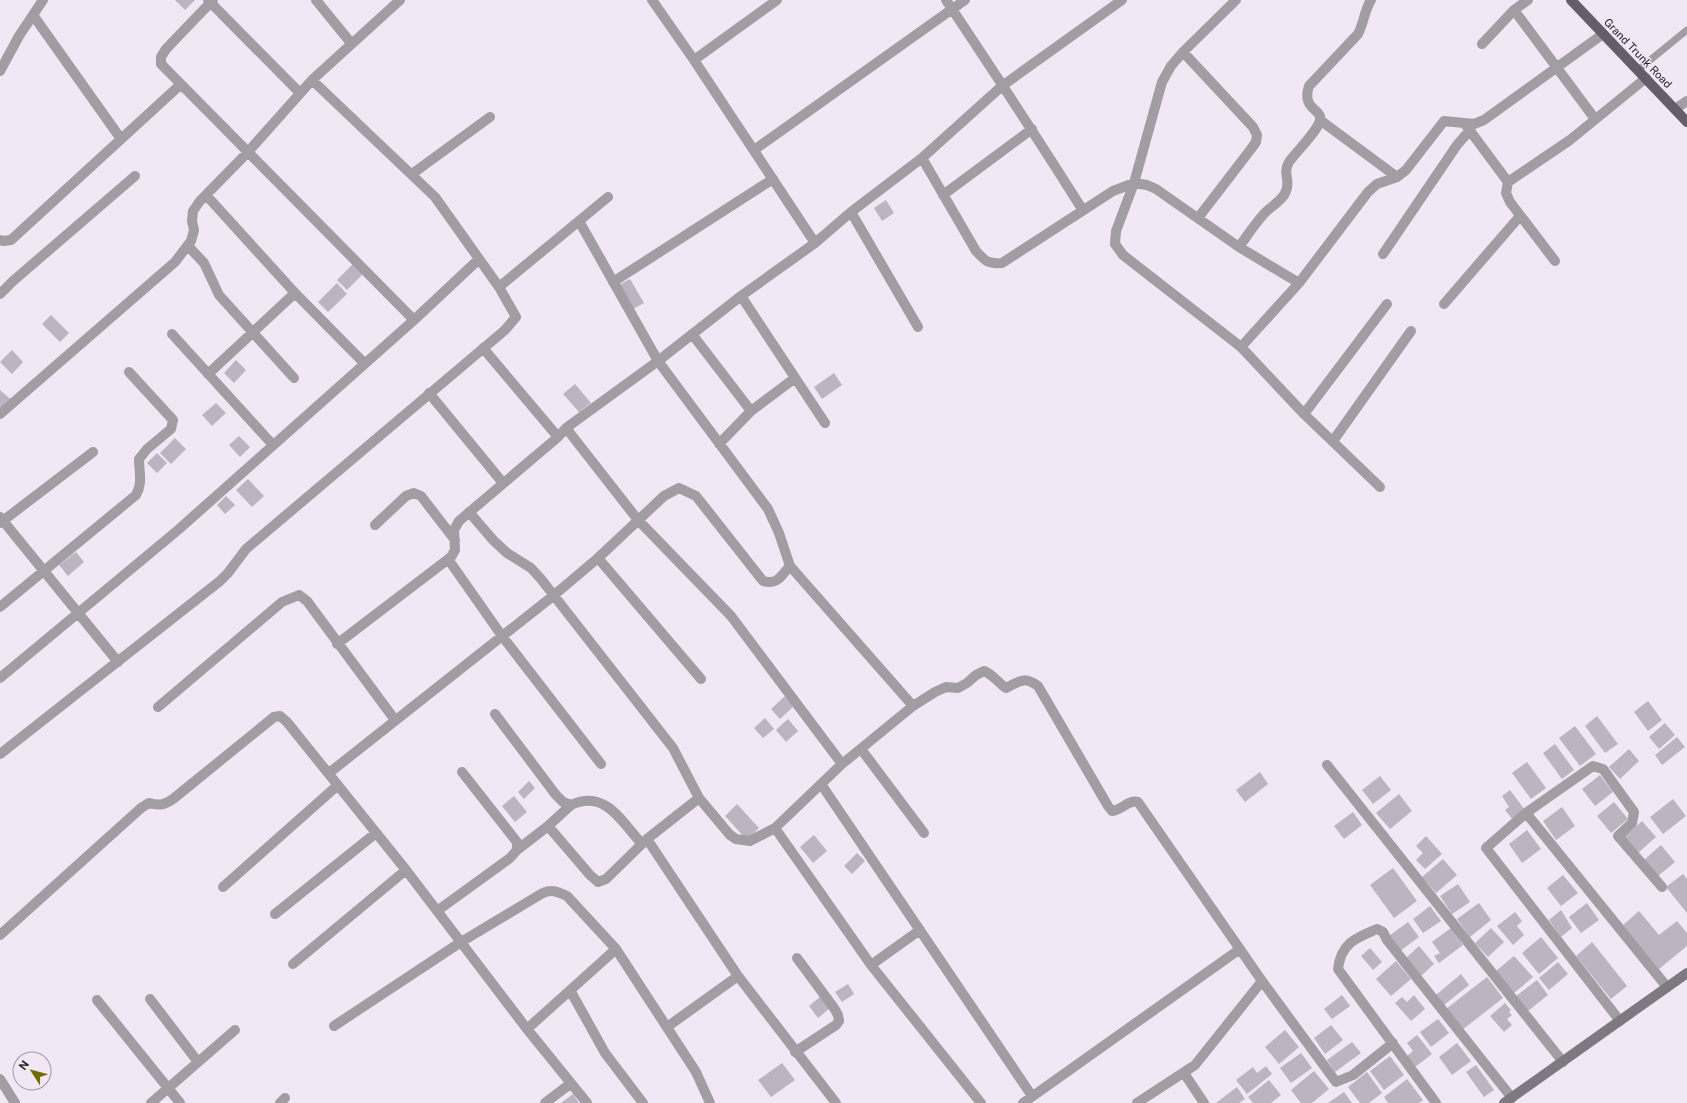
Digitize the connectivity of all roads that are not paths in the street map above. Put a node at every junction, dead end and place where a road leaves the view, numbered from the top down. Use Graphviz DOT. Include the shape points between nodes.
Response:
graph roads {
  1 [pos="43,0"];
  2 [pos="316,0"];
  3 [pos="400,0"];
  4 [pos="652,0"];
  5 [pos="777,0"];
  6 [pos="946,0"];
  7 [pos="965,0"];
  8 [pos="1122,0"];
  9 [pos="1236,0"];
  10 [pos="1371,0"];
  11 [pos="1528,0"];
  12 [pos="1571,0"];
  13 [pos="210,1"];
  14 [pos="952,9"];
  15 [pos="1514,10"];
  16 [pos="33,15"];
  17 [pos="1687,30"];
  18 [pos="1603,34"];
  19 [pos="351,43"];
  20 [pos="1482,44"];
  21 [pos="1183,52"];
  22 [pos="2,59"];
  23 [pos="694,60"];
  24 [pos="1556,68"];
  25 [pos="1638,70"];
  26 [pos="0,71"];
  27 [pos="1646,78"];
  28 [pos="312,80"];
  29 [pos="180,85"];
  30 [pos="1002,86"];
  31 [pos="300,93"];
  32 [pos="1687,101"];
  33 [pos="1675,109"];
  34 [pos="490,117"];
  35 [pos="1595,119"];
  36 [pos="1320,120"];
  37 [pos="1687,122"];
  38 [pos="1468,127"];
  39 [pos="1032,128"];
  40 [pos="121,139"];
  41 [pos="754,150"];
  42 [pos="247,153"];
  43 [pos="922,158"];
  44 [pos="412,174"];
  45 [pos="135,176"];
  46 [pos="1397,178"];
  47 [pos="774,179"];
  48 [pos="1508,182"];
  49 [pos="1134,183"];
  50 [pos="206,195"];
  51 [pos="943,195"];
  52 [pos="608,197"];
  53 [pos="1082,209"];
  54 [pos="850,212"];
  55 [pos="1520,216"];
  56 [pos="1198,218"];
  57 [pos="579,221"];
  58 [pos="0,240"];
  59 [pos="815,243"];
  60 [pos="188,246"];
  61 [pos="1239,247"];
  62 [pos="1383,254"];
  63 [pos="478,260"];
  64 [pos="1555,262"];
  65 [pos="613,282"];
  66 [pos="1299,283"];
  67 [pos="499,287"];
  68 [pos="296,293"];
  69 [pos="0,294"];
  70 [pos="741,296"];
  71 [pos="1387,304"];
  72 [pos="1444,304"];
  73 [pos="414,320"];
  74 [pos="918,327"];
  75 [pos="1411,331"];
  76 [pos="253,333"];
  77 [pos="172,334"];
  78 [pos="692,334"];
  79 [pos="1241,347"];
  80 [pos="483,348"];
  81 [pos="658,361"];
  82 [pos="364,363"];
  83 [pos="129,372"];
  84 [pos="208,374"];
  85 [pos="294,378"];
  86 [pos="795,378"];
  87 [pos="429,393"];
  88 [pos="751,411"];
  89 [pos="0,414"];
  90 [pos="1304,414"];
  91 [pos="825,423"];
  92 [pos="566,428"];
  93 [pos="558,437"];
  94 [pos="1333,442"];
  95 [pos="719,444"];
  96 [pos="273,445"];
  97 [pos="93,452"];
  98 [pos="503,483"];
  99 [pos="1380,487"];
  100 [pos="469,512"];
  101 [pos="1,520"];
  102 [pos="638,520"];
  103 [pos="375,525"];
  104 [pos="455,541"];
  105 [pos="448,558"];
  106 [pos="598,558"];
  107 [pos="790,566"];
  108 [pos="43,571"];
  109 [pos="553,596"];
  110 [pos="0,607"];
  111 [pos="79,613"];
  112 [pos="502,636"];
  113 [pos="337,644"];
  114 [pos="118,662"];
  115 [pos="0,678"];
  116 [pos="701,678"];
  117 [pos="913,706"];
  118 [pos="158,707"];
  119 [pos="495,714"];
  120 [pos="395,720"];
  121 [pos="861,749"];
  122 [pos="0,754"];
  123 [pos="601,764"];
  124 [pos="842,764"];
  125 [pos="1328,765"];
  126 [pos="462,772"];
  127 [pos="329,773"];
  128 [pos="821,784"];
  129 [pos="338,785"];
  130 [pos="699,798"];
  131 [pos="571,804"];
  132 [pos="1526,813"];
  133 [pos="548,826"];
  134 [pos="775,828"];
  135 [pos="376,833"];
  136 [pos="924,833"];
  137 [pos="644,841"];
  138 [pos="517,850"];
  139 [pos="406,870"];
  140 [pos="223,887"];
  141 [pos="1662,887"];
  142 [pos="436,911"];
  143 [pos="275,914"];
  144 [pos="920,930"];
  145 [pos="0,935"];
  146 [pos="461,942"];
  147 [pos="616,949"];
  148 [pos="1240,949"];
  149 [pos="797,958"];
  150 [pos="293,964"];
  151 [pos="871,966"];
  152 [pos="1687,973"];
  153 [pos="738,976"];
  154 [pos="1262,981"];
  155 [pos="1667,987"];
  156 [pos="570,990"];
  157 [pos="150,999"];
  158 [pos="97,1000"];
  159 [pos="1620,1021"];
  160 [pos="334,1026"];
  161 [pos="667,1027"];
  162 [pos="527,1029"];
  163 [pos="235,1030"];
  164 [pos="1393,1043"];
  165 [pos="795,1052"];
  166 [pos="198,1062"];
  167 [pos="1563,1062"];
  168 [pos="1184,1073"];
  169 [pos="0,1079"];
  170 [pos="570,1084"];
  171 [pos="168,1088"];
  172 [pos="1032,1096"];
  173 [pos="1508,1100"];
  174 [pos="15,1103"];
  175 [pos="151,1103"];
  176 [pos="180,1103"];
  177 [pos="545,1103"];
  178 [pos="587,1103"];
  179 [pos="643,1103"];
  180 [pos="710,1103"];
  181 [pos="836,1103"];
  182 [pos="981,1103"];
  183 [pos="1023,1103"];
  184 [pos="1137,1103"];
  185 [pos="1204,1103"];
  186 [pos="1436,1103"];
  1 -- 16 [label="street"];
  2 -- 19 [label="street"];
  3 -- 19 [label="street"];
  4 -- 23 [label="street"];
  5 -- 23 [label="street"];
  6 -- 14 [label="street"];
  7 -- 14 [label="street"];
  8 -- 30 [label="street"];
  9 -- 21 [label="street"];
  10 -- 36 [label="street" via="1358,34 1309,86 1306,95 1309,103 1320,114"];
  11 -- 15 [label="street"];
  12 -- 18 [label="main road, Grand Trunk Road"];
  13 -- 29 [label="street" via="161,57 161,64"];
  13 -- 31 [label="street"];
  14 -- 30 [label="street"];
  14 -- 41 [label="street"];
  15 -- 20 [label="street"];
  15 -- 24 [label="street"];
  16 -- 22 [label="street"];
  16 -- 40 [label="street"];
  17 -- 25 [label="lane"];
  18 -- 24 [label="street"];
  18 -- 25 [label="main road, Grand Trunk Road"];
  19 -- 28 [label="street"];
  21 -- 49 [label="street" via="1162,82"];
  21 -- 56 [label="street" via="1253,127 1257,135 1256,142"];
  22 -- 26 [label="street"];
  23 -- 41 [label="street"];
  24 -- 35 [label="street"];
  24 -- 38 [label="street" via="1484,120"];
  25 -- 27 [label="main road, Grand Trunk Road"];
  27 -- 33 [label="main road, Grand Trunk Road"];
  27 -- 35 [label="street"];
  28 -- 31 [label="street"];
  28 -- 44 [label="street"];
  29 -- 40 [label="street"];
  29 -- 42 [label="street"];
  30 -- 39 [label="street"];
  30 -- 43 [label="street"];
  31 -- 42 [label="street"];
  32 -- 33 [label="street"];
  33 -- 37 [label="main road, Grand Trunk Road"];
  34 -- 44 [label="street"];
  35 -- 48 [label="street" via="1570,140"];
  36 -- 46 [label="street"];
  36 -- 61 [label="street" via="1289,163 1285,172 1288,183 1286,192 1264,214"];
  38 -- 46 [label="street" via="1444,121"];
  38 -- 48 [label="street"];
  38 -- 62 [label="street"];
  39 -- 51 [label="street"];
  39 -- 53 [label="street"];
  40 -- 58 [label="street" via="12,240"];
  41 -- 47 [label="street"];
  42 -- 50 [label="street"];
  42 -- 73 [label="street"];
  43 -- 51 [label="street"];
  43 -- 54 [label="street"];
  44 -- 63 [label="street" via="435,198"];
  45 -- 69 [label="street"];
  46 -- 66 [label="street" via="1377,184 1368,192"];
  47 -- 59 [label="street"];
  47 -- 65 [label="street"];
  48 -- 55 [label="street" via="1506,194"];
  49 -- 53 [label="street" via="1112,191"];
  49 -- 56 [label="street" via="1147,184"];
  49 -- 79 [label="street" via="1116,231 1115,244 1123,255"];
  50 -- 60 [label="street" via="193,211 194,230"];
  50 -- 68 [label="street"];
  51 -- 53 [label="street" via="976,251 992,264 1002,263"];
  52 -- 57 [label="street"];
  54 -- 59 [label="street"];
  54 -- 74 [label="street"];
  55 -- 64 [label="street"];
  55 -- 72 [label="street"];
  56 -- 61 [label="street"];
  57 -- 65 [label="street"];
  57 -- 67 [label="street"];
  59 -- 70 [label="street"];
  60 -- 76 [label="street" via="204,263 219,295"];
  60 -- 89 [label="street" via="175,262"];
  61 -- 66 [label="street"];
  63 -- 67 [label="street"];
  63 -- 73 [label="street"];
  65 -- 81 [label="street"];
  66 -- 79 [label="street"];
  67 -- 80 [label="street" via="516,316 505,330"];
  68 -- 76 [label="street"];
  68 -- 82 [label="street"];
  70 -- 78 [label="street"];
  70 -- 86 [label="street"];
  71 -- 90 [label="street"];
  73 -- 82 [label="street"];
  75 -- 94 [label="street"];
  76 -- 84 [label="street"];
  76 -- 85 [label="street"];
  77 -- 84 [label="street"];
  78 -- 81 [label="street"];
  78 -- 88 [label="street"];
  79 -- 90 [label="street"];
  80 -- 87 [label="street"];
  80 -- 93 [label="street"];
  81 -- 92 [label="street"];
  81 -- 95 [label="street"];
  82 -- 96 [label="street"];
  83 -- 108 [label="street" via="168,413 173,420 172,428 139,459 141,481 136,495"];
  84 -- 96 [label="street"];
  86 -- 88 [label="street"];
  86 -- 91 [label="street"];
  87 -- 98 [label="street"];
  87 -- 114 [label="street" via="246,549 220,581"];
  88 -- 95 [label="street"];
  90 -- 94 [label="street"];
  92 -- 93 [label="street"];
  92 -- 102 [label="street"];
  93 -- 98 [label="street"];
  94 -- 99 [label="street"];
  95 -- 107 [label="street" via="768,509"];
  96 -- 111 [label="street" via="178,530"];
  97 -- 101 [label="street"];
  98 -- 100 [label="street"];
  100 -- 104 [label="street" via="454,530"];
  100 -- 109 [label="street" via="507,553 531,568"];
  101 -- 108 [label="street"];
  102 -- 106 [label="street"];
  102 -- 107 [label="street" via="664,496 679,488 696,496 763,581 776,581"];
  102 -- 124 [label="street" via="731,616"];
  103 -- 104 [label="street" via="406,496 414,493 421,496"];
  104 -- 105 [label="street" via="455,550"];
  105 -- 112 [label="street"];
  105 -- 113 [label="street"];
  106 -- 109 [label="street"];
  106 -- 116 [label="street"];
  107 -- 117 [label="street"];
  108 -- 110 [label="street"];
  108 -- 111 [label="street"];
  109 -- 112 [label="street"];
  109 -- 130 [label="street" via="672,748"];
  111 -- 114 [label="street"];
  111 -- 115 [label="street"];
  112 -- 120 [label="street"];
  112 -- 123 [label="street"];
  113 -- 118 [label="street" via="307,601 299,594 282,602"];
  113 -- 120 [label="street"];
  114 -- 122 [label="street"];
  117 -- 121 [label="street"];
  117 -- 148 [label="street" via="946,687 958,688 984,671 992,674 1006,688 1023,679 1034,683 1108,806 1112,811 1131,801 1138,802"];
  119 -- 131 [label="street" via="556,795 563,802"];
  120 -- 127 [label="street"];
  121 -- 124 [label="street"];
  121 -- 136 [label="street"];
  124 -- 128 [label="street"];
  125 -- 167 [label="street"];
  126 -- 138 [label="street" via="516,842"];
  127 -- 129 [label="street"];
  127 -- 145 [label="street" via="287,722 280,716 274,717 174,799 164,805 149,803 141,808"];
  128 -- 134 [label="street"];
  128 -- 144 [label="street"];
  129 -- 135 [label="street"];
  129 -- 140 [label="street"];
  130 -- 134 [label="street" via="736,839 750,841"];
  130 -- 137 [label="street"];
  131 -- 133 [label="street"];
  131 -- 137 [label="street" via="591,799 601,802"];
  132 -- 141 [label="street" via="1588,768 1599,767 1634,812 1632,823 1618,836"];
  132 -- 155 [label="street"];
  132 -- 159 [label="street" via="1486,848"];
  133 -- 137 [label="street" via="598,882 606,879"];
  133 -- 138 [label="street"];
  134 -- 151 [label="street"];
  135 -- 139 [label="street"];
  135 -- 143 [label="street"];
  137 -- 153 [label="street"];
  138 -- 142 [label="street" via="510,858"];
  139 -- 142 [label="street"];
  139 -- 150 [label="street"];
  142 -- 146 [label="street"];
  144 -- 151 [label="street"];
  144 -- 172 [label="street"];
  146 -- 147 [label="street" via="549,890 566,896"];
  146 -- 160 [label="street"];
  146 -- 162 [label="street"];
  147 -- 156 [label="street"];
  147 -- 161 [label="street"];
  148 -- 154 [label="street"];
  148 -- 172 [label="street"];
  149 -- 165 [label="street" via="834,1008 839,1021"];
  151 -- 182 [label="street"];
  152 -- 155 [label="main road"];
  153 -- 161 [label="street"];
  153 -- 165 [label="street"];
  154 -- 164 [label="street" via="1336,1082 1353,1075"];
  154 -- 168 [label="street" via="1195,1065"];
  155 -- 159 [label="main road"];
  156 -- 162 [label="street"];
  156 -- 179 [label="street" via="605,1053"];
  157 -- 166 [label="street"];
  158 -- 171 [label="street"];
  159 -- 167 [label="main road"];
  161 -- 180 [label="street" via="696,1072"];
  162 -- 170 [label="street"];
  163 -- 166 [label="street"];
  164 -- 173 [label="street" via="1338,969 1339,957 1350,942 1377,929 1383,932"];
  164 -- 186 [label="street"];
  165 -- 181 [label="street"];
  166 -- 171 [label="street"];
  167 -- 173 [label="main road"];
  168 -- 184 [label="street"];
  168 -- 185 [label="street"];
  169 -- 174 [label="street"];
  170 -- 177 [label="street"];
  170 -- 178 [label="street"];
  171 -- 175 [label="street"];
  171 -- 176 [label="street"];
  172 -- 183 [label="street"];
}
